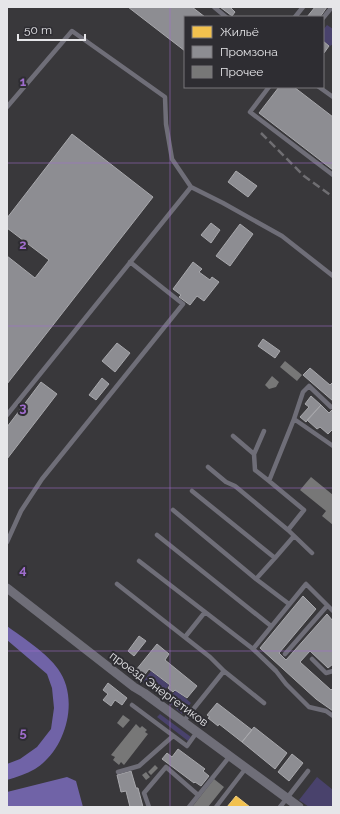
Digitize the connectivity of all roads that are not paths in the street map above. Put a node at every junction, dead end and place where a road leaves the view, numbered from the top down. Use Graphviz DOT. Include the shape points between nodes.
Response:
graph roads {
  1 [pos="214,7"];
  2 [pos="303,7"];
  3 [pos="332,7"];
  4 [pos="225,16"];
  5 [pos="296,16"];
  6 [pos="324,17"];
  7 [pos="268,88"];
  8 [pos="320,88"];
  9 [pos="333,97"];
  10 [pos="7,107"];
  11 [pos="333,175"];
  12 [pos="191,187"];
  13 [pos="130,262"];
  14 [pos="333,276"];
  15 [pos="331,407"];
  16 [pos="7,415"];
  17 [pos="294,419"];
  18 [pos="264,431"];
  19 [pos="233,436"];
  20 [pos="333,446"];
  21 [pos="254,454"];
  22 [pos="208,467"];
  23 [pos="268,481"];
  24 [pos="192,491"];
  25 [pos="173,510"];
  26 [pos="288,530"];
  27 [pos="157,535"];
  28 [pos="294,536"];
  29 [pos="7,542"];
  30 [pos="312,553"];
  31 [pos="275,558"];
  32 [pos="139,561"];
  33 [pos="256,579"];
  34 [pos="117,584"];
  35 [pos="7,588"];
  36 [pos="289,604"];
  37 [pos="327,606"];
  38 [pos="205,612"];
  39 [pos="333,612"];
  40 [pos="271,626"];
  41 [pos="185,637"];
  42 [pos="253,649"];
  43 [pos="285,654"];
  44 [pos="312,659"];
  45 [pos="224,671"];
  46 [pos="333,671"];
  47 [pos="264,704"];
  48 [pos="132,705"];
  49 [pos="333,716"];
  50 [pos="183,722"];
  51 [pos="198,732"];
  52 [pos="173,736"];
  53 [pos="230,756"];
  54 [pos="246,768"];
  55 [pos="308,771"];
  56 [pos="118,772"];
  57 [pos="198,795"];
  58 [pos="286,798"];
  59 [pos="149,807"];
  60 [pos="189,807"];
  61 [pos="216,807"];
  62 [pos="280,807"];
  63 [pos="299,807"];
  1 -- 4 [label="lane"];
  2 -- 5 [label="lane"];
  3 -- 6 [label="lane"];
  7 -- 11 [label="lane" via="250,112"];
  8 -- 9 [label="lane"];
  10 -- 12 [label="lane" via="72,31 165,97 166,124 172,159"];
  12 -- 13 [label="lane"];
  12 -- 14 [label="lane" via="282,236"];
  13 -- 16 [label="lane"];
  13 -- 29 [label="lane" via="183,304 42,479 21,511"];
  15 -- 17 [label="lane" via="309,386 303,392"];
  17 -- 20 [label="lane"];
  17 -- 23 [label="lane"];
  18 -- 21 [label="lane"];
  19 -- 21 [label="lane"];
  21 -- 23 [label="lane" via="255,470"];
  22 -- 26 [label="lane"];
  23 -- 26 [label="lane" via="304,510"];
  24 -- 31 [label="lane"];
  25 -- 33 [label="lane"];
  26 -- 28 [label="lane"];
  27 -- 40 [label="lane"];
  28 -- 30 [label="lane"];
  28 -- 31 [label="lane"];
  31 -- 33 [label="lane"];
  32 -- 38 [label="lane"];
  33 -- 36 [label="lane"];
  34 -- 41 [label="lane"];
  35 -- 50 [label="street, проезд Энергетиков"];
  36 -- 37 [label="lane" via="306,584"];
  36 -- 40 [label="lane"];
  37 -- 39 [label="lane"];
  37 -- 43 [label="lane"];
  38 -- 41 [label="lane"];
  38 -- 42 [label="lane"];
  40 -- 42 [label="lane"];
  41 -- 45 [label="lane"];
  42 -- 49 [label="lane" via="309,707 326,711"];
  44 -- 46 [label="lane" via="326,672"];
  45 -- 47 [label="lane"];
  45 -- 50 [label="lane"];
  48 -- 52 [label="lane"];
  50 -- 51 [label="street, проезд Энергетиков"];
  51 -- 52 [label="lane" via="187,746"];
  51 -- 53 [label="street, проезд Энергетиков"];
  52 -- 56 [label="lane" via="139,766"];
  53 -- 54 [label="street, проезд Энергетиков"];
  53 -- 57 [label="lane"];
  54 -- 58 [label="street, проезд Энергетиков"];
  54 -- 61 [label="lane"];
  55 -- 58 [label="lane"];
  57 -- 59 [label="lane" via="166,767 144,793"];
  57 -- 60 [label="lane"];
  58 -- 62 [label="lane"];
  58 -- 63 [label="street, проезд Энергетиков"];
}
